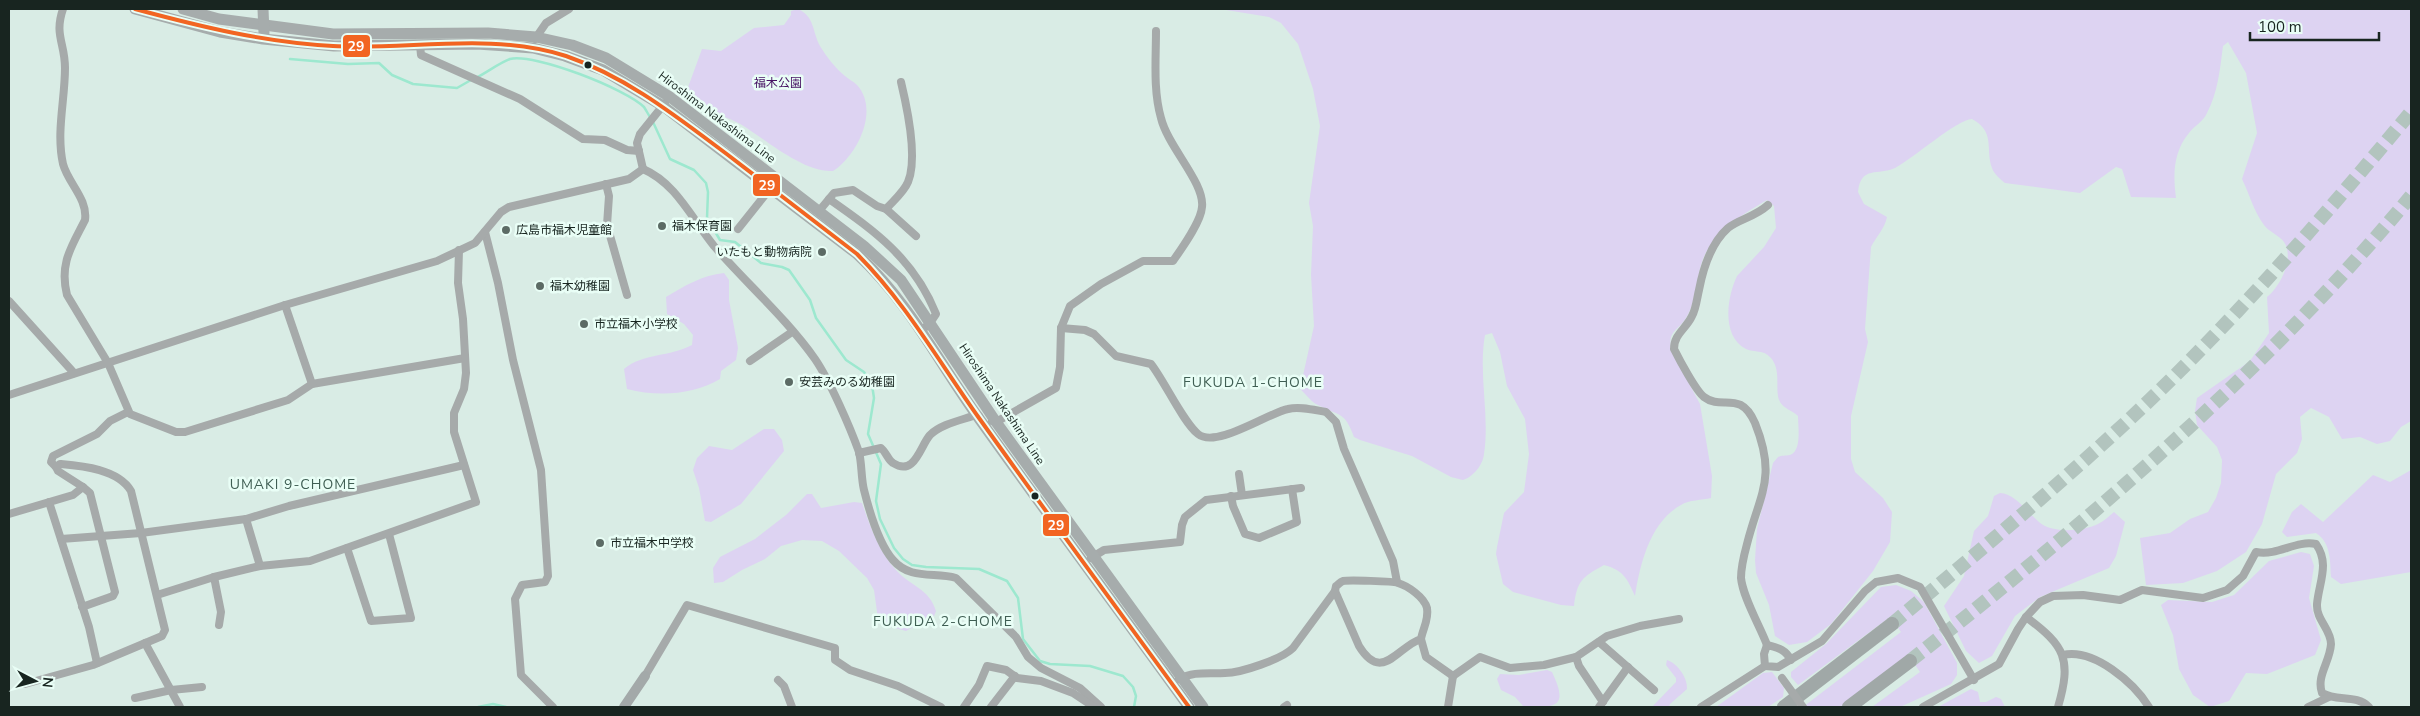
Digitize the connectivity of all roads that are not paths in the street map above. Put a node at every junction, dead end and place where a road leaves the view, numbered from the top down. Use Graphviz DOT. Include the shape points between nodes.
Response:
graph roads {
  1 [pos="63,9"];
  2 [pos="135,9"];
  3 [pos="183,9"];
  4 [pos="263,9"];
  5 [pos="569,9"];
  6 [pos="265,26"];
  7 [pos="1156,31"];
  8 [pos="536,37"];
  9 [pos="263,39"];
  10 [pos="420,45"];
  11 [pos="532,48"];
  12 [pos="901,82"];
  13 [pos="667,101"];
  14 [pos="638,151"];
  15 [pos="643,169"];
  16 [pos="606,184"];
  17 [pos="774,184"];
  18 [pos="829,199"];
  19 [pos="1768,205"];
  20 [pos="886,209"];
  21 [pos="819,212"];
  22 [pos="738,229"];
  23 [pos="484,232"];
  24 [pos="916,236"];
  25 [pos="459,250"];
  26 [pos="627,295"];
  27 [pos="9,301"];
  28 [pos="285,306"];
  29 [pos="926,327"];
  30 [pos="1060,328"];
  31 [pos="792,332"];
  32 [pos="465,358"];
  33 [pos="750,361"];
  34 [pos="108,363"];
  35 [pos="74,373"];
  36 [pos="312,384"];
  37 [pos="9,395"];
  38 [pos="128,412"];
  39 [pos="976,415"];
  40 [pos="991,426"];
  41 [pos="859,454"];
  42 [pos="464,466"];
  43 [pos="56,467"];
  44 [pos="1239,474"];
  45 [pos="83,487"];
  46 [pos="1242,495"];
  47 [pos="1231,496"];
  48 [pos="49,502"];
  49 [pos="9,514"];
  50 [pos="246,519"];
  51 [pos="141,533"];
  52 [pos="389,534"];
  53 [pos="101,536"];
  54 [pos="61,540"];
  55 [pos="347,548"];
  56 [pos="1088,560"];
  57 [pos="260,566"];
  58 [pos="214,577"];
  59 [pos="1397,582"];
  60 [pos="1335,591"];
  61 [pos="157,595"];
  62 [pos="82,607"];
  63 [pos="2026,617"];
  64 [pos="1678,619"];
  65 [pos="1892,624"];
  66 [pos="219,625"];
  67 [pos="1421,638"];
  68 [pos="1599,642"];
  69 [pos="145,644"];
  70 [pos="1767,646"];
  71 [pos="2063,655"];
  72 [pos="1576,657"];
  73 [pos="1791,660"];
  74 [pos="1910,661"];
  75 [pos="97,663"];
  76 [pos="1765,666"];
  77 [pos="1778,666"];
  78 [pos="1628,667"];
  79 [pos="645,676"];
  80 [pos="1015,676"];
  81 [pos="1453,676"];
  82 [pos="778,680"];
  83 [pos="1974,680"];
  84 [pos="1177,681"];
  85 [pos="25,684"];
  86 [pos="202,687"];
  87 [pos="171,690"];
  88 [pos="1654,690"];
  89 [pos="2329,697"];
  90 [pos="135,698"];
  91 [pos="1601,705"];
  92 [pos="180,707"];
  93 [pos="553,707"];
  94 [pos="624,707"];
  95 [pos="792,707"];
  96 [pos="942,707"];
  97 [pos="964,707"];
  98 [pos="991,707"];
  99 [pos="1094,707"];
  100 [pos="1100,707"];
  101 [pos="1189,707"];
  102 [pos="1203,707"];
  103 [pos="1448,707"];
  104 [pos="1701,707"];
  105 [pos="1784,707"];
  106 [pos="1803,707"];
  107 [pos="1848,707"];
  108 [pos="1923,707"];
  109 [pos="2058,707"];
  110 [pos="2149,707"];
  111 [pos="2308,707"];
  112 [pos="2369,707"];
  1 -- 34 [label="street" via="58,23 66,69 61,152 86,214 66,254 65,288"];
  2 -- 9 [label="main road, Hiroshima Nakashima Line" via="220,32"];
  3 -- 6 [label="main road, Hiroshima Nakashima Line"];
  4 -- 6 [label="main road"];
  5 -- 8 [label="street" via="546,23"];
  6 -- 8 [label="main road, Hiroshima Nakashima Line" via="333,34"];
  6 -- 9 [label="main road"];
  7 -- 30 [label="street" via="1156,86 1160,118 1167,138 1202,194 1202,208 1186,243 1174,260 1143,261 1101,284 1070,306"];
  8 -- 11 [label="street"];
  8 -- 13 [label="main road, Hiroshima Nakashima Line" via="572,45 606,58"];
  9 -- 10 [label="main road, Hiroshima Nakashima Line" via="334,46"];
  10 -- 11 [label="main road, Hiroshima Nakashima Line" via="477,44"];
  10 -- 14 [label="street" via="421,55 520,100 583,139 605,140 626,150"];
  11 -- 13 [label="main road, Hiroshima Nakashima Line" via="603,70"];
  12 -- 20 [label="street" via="911,133 910,176 905,188"];
  13 -- 14 [label="street" via="640,134"];
  13 -- 17 [label="main road, Hiroshima Nakashima Line"];
  14 -- 15 [label="street"];
  15 -- 16 [label="street" via="629,179"];
  15 -- 31 [label="street" via="658,175 715,246"];
  16 -- 23 [label="street" via="508,207"];
  16 -- 26 [label="street" via="607,225"];
  17 -- 21 [label="main road, Hiroshima Nakashima Line"];
  17 -- 22 [label="street"];
  17 -- 29 [label="main road, Hiroshima Nakashima Line" via="857,254"];
  18 -- 20 [label="street" via="834,193 853,190"];
  18 -- 21 [label="street"];
  18 -- 29 [label="street" via="882,239 908,264 936,314"];
  19 -- 70 [label="street" via="1759,214 1729,227 1711,252 1693,315 1677,335 1674,349 1704,397 1736,402 1746,409 1754,422 1767,471 1766,485 1750,532 1742,578"];
  20 -- 24 [label="street"];
  21 -- 29 [label="main road, Hiroshima Nakashima Line" via="864,246 901,280"];
  23 -- 25 [label="street" via="475,243"];
  23 -- 93 [label="street" via="498,283 512,360 541,470 548,576 545,582 522,585 517,591 521,675"];
  25 -- 28 [label="street" via="437,261"];
  25 -- 32 [label="street" via="458,283"];
  27 -- 35 [label="street"];
  28 -- 34 [label="street"];
  28 -- 36 [label="street"];
  29 -- 39 [label="main road, Hiroshima Nakashima Line"];
  29 -- 40 [label="main road, Hiroshima Nakashima Line"];
  30 -- 40 [label="street" via="1060,367 1056,388"];
  30 -- 59 [label="street" via="1085,330 1094,334 1116,356 1150,364 1189,423 1198,435 1204,437 1226,435 1289,408 1326,412 1336,422 1344,449 1393,561"];
  31 -- 33 [label="street"];
  31 -- 41 [label="street" via="822,370"];
  32 -- 36 [label="street"];
  32 -- 42 [label="street" via="464,389 453,422"];
  34 -- 35 [label="street"];
  34 -- 38 [label="street"];
  35 -- 37 [label="street"];
  36 -- 38 [label="street" via="288,400 185,432 149,423"];
  38 -- 43 [label="street" via="110,421 97,434 53,456 51,462"];
  39 -- 40 [label="main road, Hiroshima Nakashima Line"];
  39 -- 41 [label="street" via="931,434 914,462 908,465 899,466 891,462 881,448"];
  40 -- 56 [label="main road, Hiroshima Nakashima Line"];
  41 -- 100 [label="street" via="868,505 892,559 914,574 956,578 1016,637 1028,657 1041,668 1080,688"];
  42 -- 50 [label="street"];
  42 -- 52 [label="street" via="476,502"];
  43 -- 45 [label="street"];
  43 -- 51 [label="street" via="60,464 97,470 119,480 128,487"];
  44 -- 46 [label="street"];
  45 -- 48 [label="street" via="73,495"];
  45 -- 53 [label="street" via="90,493"];
  46 -- 47 [label="street"];
  46 -- 47 [label="street" via="1297,488 1297,522 1259,538 1245,534"];
  47 -- 56 [label="street" via="1206,500 1196,507 1185,517 1180,542 1104,550"];
  48 -- 49 [label="street"];
  48 -- 54 [label="street"];
  50 -- 51 [label="street"];
  50 -- 57 [label="street"];
  51 -- 53 [label="street"];
  51 -- 61 [label="street"];
  52 -- 55 [label="street"];
  52 -- 55 [label="street" via="411,618 371,621"];
  53 -- 54 [label="street"];
  53 -- 62 [label="street" via="115,595"];
  54 -- 62 [label="street"];
  55 -- 57 [label="street" via="310,561"];
  56 -- 84 [label="main road, Hiroshima Nakashima Line"];
  57 -- 58 [label="street"];
  58 -- 61 [label="street"];
  58 -- 66 [label="street" via="221,612"];
  59 -- 60 [label="street" via="1343,581"];
  59 -- 67 [label="street" via="1422,600 1426,608 1426,629"];
  60 -- 67 [label="street" via="1364,655 1374,661 1384,663"];
  60 -- 84 [label="street" via="1285,656 1235,672 1196,673"];
  61 -- 69 [label="street" via="164,634"];
  62 -- 75 [label="street"];
  63 -- 71 [label="street" via="2051,636"];
  63 -- 83 [label="street" via="1999,664"];
  63 -- 89 [label="street" via="2040,602 2053,596 2083,595 2120,600 2142,590 2203,598 2227,590 2238,581 2256,552 2268,554 2307,542 2316,544 2324,564 2317,606 2331,642 2320,686 2322,693"];
  64 -- 68 [label="street" via="1618,632"];
  65 -- 105 [label="highway"];
  67 -- 81 [label="street" via="1426,657"];
  68 -- 72 [label="street"];
  68 -- 78 [label="street"];
  69 -- 75 [label="street"];
  69 -- 87 [label="street"];
  70 -- 73 [label="street" via="1787,652"];
  70 -- 76 [label="street"];
  71 -- 109 [label="street" via="2064,689"];
  71 -- 110 [label="street" via="2073,652 2103,664 2139,692"];
  72 -- 81 [label="street" via="1544,665 1510,668 1480,657"];
  72 -- 91 [label="street"];
  73 -- 77 [label="street"];
  73 -- 83 [label="street" via="1822,641 1876,582 1898,578 1920,588"];
  74 -- 107 [label="highway"];
  75 -- 85 [label="street"];
  76 -- 77 [label="street"];
  76 -- 104 [label="street"];
  77 -- 106 [label="street, bridge" via="1782,678"];
  78 -- 88 [label="street"];
  78 -- 91 [label="street"];
  79 -- 94 [label="street"];
  79 -- 96 [label="street" via="687,605 835,648 835,660 850,670 898,686"];
  80 -- 97 [label="street" via="1006,670 986,666 979,685"];
  80 -- 98 [label="street"];
  80 -- 99 [label="street" via="1042,681 1073,693"];
  81 -- 103 [label="street"];
  82 -- 95 [label="street" via="784,686"];
  83 -- 108 [label="street"];
  84 -- 101 [label="main road, Hiroshima Nakashima Line"];
  84 -- 102 [label="main road, Hiroshima Nakashima Line"];
  86 -- 87 [label="street"];
  87 -- 90 [label="street"];
  87 -- 92 [label="street"];
  89 -- 111 [label="street"];
  89 -- 112 [label="street" via="2358,700"];
}
